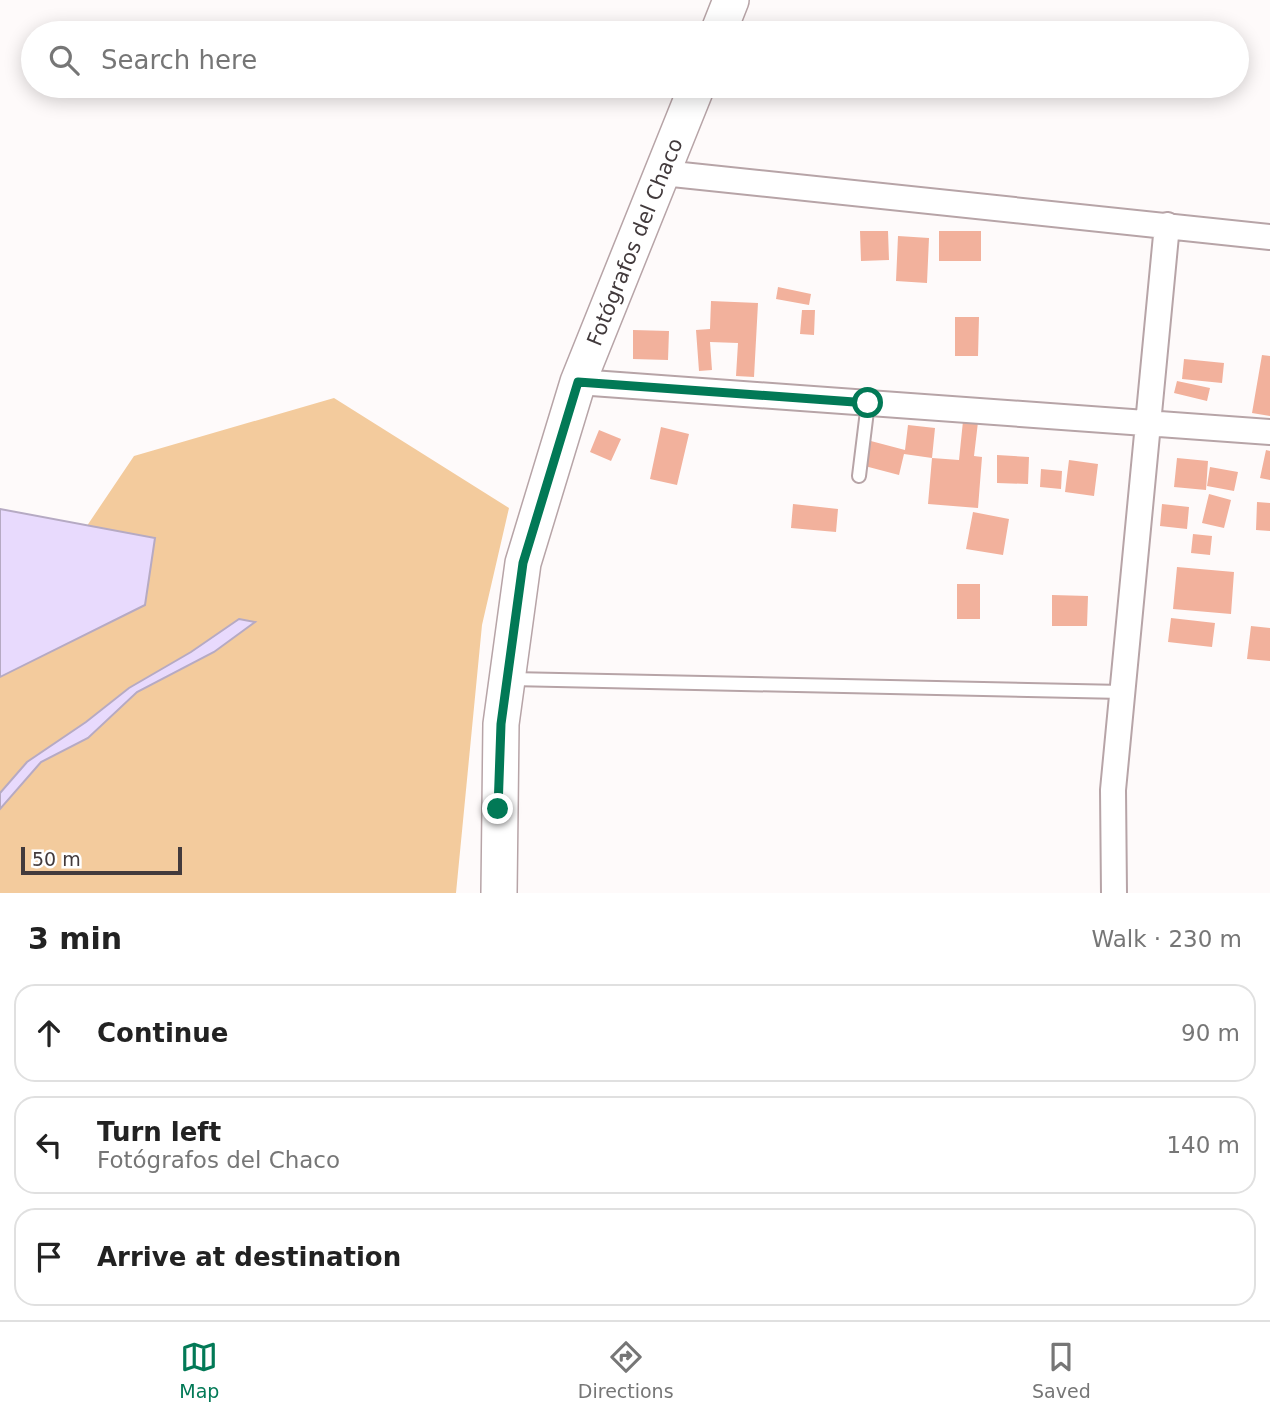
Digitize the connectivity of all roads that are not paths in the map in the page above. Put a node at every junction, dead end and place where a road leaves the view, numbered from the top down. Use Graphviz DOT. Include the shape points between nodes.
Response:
graph roads {
  1 [pos="731,0"];
  2 [pos="723,21"];
  3 [pos="692,98"];
  4 [pos="663,173"];
  5 [pos="1167,225"];
  6 [pos="1270,237"];
  7 [pos="578,382"];
  8 [pos="868,403"];
  9 [pos="1149,423"];
  10 [pos="1270,432"];
  11 [pos="859,476"];
  12 [pos="507,679"];
  13 [pos="1123,692"];
  14 [pos="499,893"];
  15 [pos="1114,893"];
  1 -- 2 [label="street"];
  3 -- 4 [label="street, Fotógrafos del Chaco"];
  4 -- 5 [label="street"];
  4 -- 7 [label="street, Fotógrafos del Chaco"];
  5 -- 6 [label="street"];
  5 -- 9 [label="street"];
  7 -- 8 [label="street"];
  7 -- 12 [label="street, Fotógrafos del Chaco" via="523,563"];
  8 -- 9 [label="street"];
  8 -- 11 [label="lane"];
  9 -- 10 [label="street"];
  9 -- 13 [label="street"];
  12 -- 13 [label="lane"];
  12 -- 14 [label="street, Fotógrafos del Chaco" via="500,736"];
  13 -- 15 [label="street" via="1113,790"];
}
